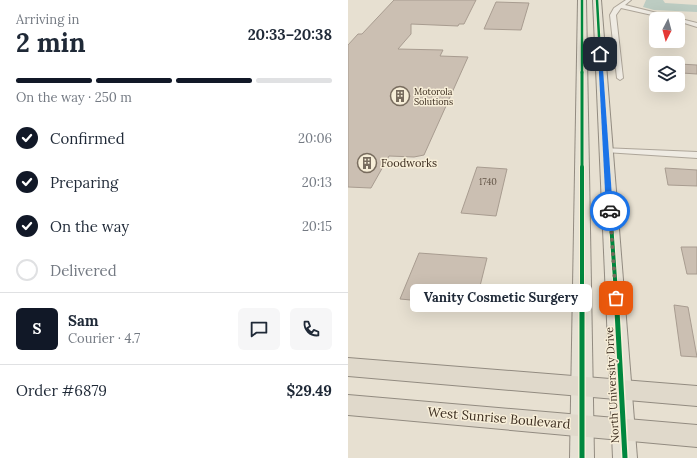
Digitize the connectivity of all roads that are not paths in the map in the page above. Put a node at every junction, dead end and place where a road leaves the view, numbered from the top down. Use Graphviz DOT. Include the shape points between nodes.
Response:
graph roads {
  1 [pos="582,0"];
  2 [pos="597,0"];
  3 [pos="629,0"];
  4 [pos="622,6"];
  5 [pos="649,12"];
  6 [pos="685,21"];
  7 [pos="697,25"];
  8 [pos="582,40"];
  9 [pos="600,54"];
  10 [pos="620,78"];
  11 [pos="583,144"];
  12 [pos="697,155"];
  13 [pos="606,160"];
  14 [pos="348,367"];
  15 [pos="581,386"];
  16 [pos="621,389"];
  17 [pos="697,396"];
  18 [pos="348,405"];
  19 [pos="582,425"];
  20 [pos="624,430"];
  21 [pos="697,436"];
  22 [pos="582,458"];
  23 [pos="625,458"];
  1 -- 8 [label="main road"];
  2 -- 9 [label="main road, North University Drive"];
  3 -- 4 [label="street"];
  4 -- 5 [label="street"];
  4 -- 10 [label="street" via="616,8 613,15"];
  6 -- 7 [label="street"];
  8 -- 9 [label="main road"];
  8 -- 11 [label="main road"];
  9 -- 13 [label="main road, North University Drive"];
  11 -- 13 [label="main road" via="595,155"];
  11 -- 13 [label="main road" via="594,146"];
  11 -- 15 [label="main road"];
  12 -- 13 [label="street"];
  13 -- 16 [label="main road, North University Drive"];
  14 -- 15 [label="highway"];
  15 -- 16 [label="highway"];
  15 -- 19 [label="main road"];
  16 -- 17 [label="highway"];
  16 -- 20 [label="main road, North University Drive"];
  18 -- 19 [label="highway, West Sunrise Boulevard"];
  19 -- 20 [label="highway, West Sunrise Boulevard"];
  19 -- 22 [label="main road"];
  20 -- 21 [label="highway, West Sunrise Boulevard"];
  20 -- 23 [label="main road, North University Drive"];
}
